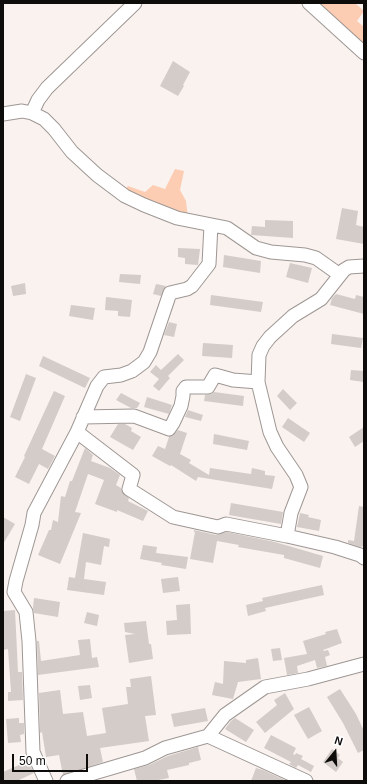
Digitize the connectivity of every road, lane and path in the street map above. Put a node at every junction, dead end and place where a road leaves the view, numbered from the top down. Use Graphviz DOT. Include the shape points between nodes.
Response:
graph roads {
  1 [pos="135,3"];
  2 [pos="309,3"];
  3 [pos="364,53"];
  4 [pos="32,113"];
  5 [pos="3,114"];
  6 [pos="211,225"];
  7 [pos="364,266"];
  8 [pos="340,275"];
  9 [pos="258,382"];
  10 [pos="83,417"];
  11 [pos="76,432"];
  12 [pos="287,536"];
  13 [pos="364,558"];
  14 [pos="364,664"];
  15 [pos="208,736"];
  16 [pos="46,781"];
  17 [pos="68,781"];
  18 [pos="306,781"];
  1 -- 4 [label="street" via="47,88"];
  2 -- 3 [label="street"];
  4 -- 5 [label="street" via="22,111"];
  4 -- 6 [label="street" via="54,129 72,152 97,175 125,196 177,218"];
  6 -- 8 [label="street" via="227,228 256,248 316,258"];
  6 -- 10 [label="street" via="209,264 192,286 170,293 150,352 144,362 132,372 104,377 97,386"];
  7 -- 8 [label="street" via="350,267"];
  8 -- 9 [label="street" via="321,299 293,316 263,346 259,355"];
  9 -- 10 [label="street" via="233,380 215,375 208,386 186,387 181,406 169,429 134,416"];
  9 -- 12 [label="street" via="270,432 301,487 291,513"];
  10 -- 11 [label="street"];
  11 -- 12 [label="street" via="134,475 129,489 174,517"];
  11 -- 16 [label="street" via="34,513 14,592 26,612 33,752"];
  12 -- 13 [label="street" via="360,554"];
  14 -- 15 [label="street" via="265,687 224,715"];
  15 -- 17 [label="street"];
  15 -- 18 [label="street"];
}
